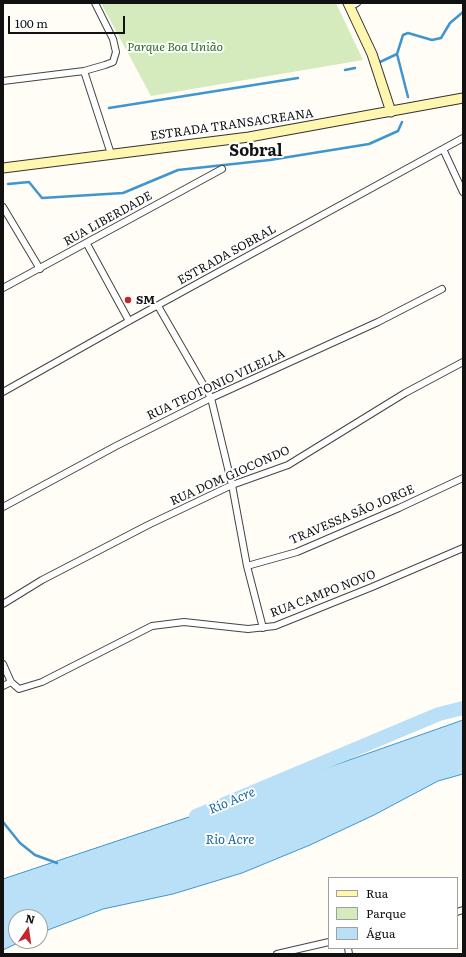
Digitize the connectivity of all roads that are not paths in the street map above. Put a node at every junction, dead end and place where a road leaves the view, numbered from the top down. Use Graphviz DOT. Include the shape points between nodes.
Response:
graph roads {
  1 [pos="95,3"];
  2 [pos="351,4"];
  3 [pos="84,71"];
  4 [pos="3,81"];
  5 [pos="463,98"];
  6 [pos="391,112"];
  7 [pos="463,138"];
  8 [pos="443,149"];
  9 [pos="111,154"];
  10 [pos="3,168"];
  11 [pos="222,169"];
  12 [pos="463,192"];
  13 [pos="3,207"];
  14 [pos="87,244"];
  15 [pos="40,269"];
  16 [pos="3,288"];
  17 [pos="442,289"];
  18 [pos="158,306"];
  19 [pos="129,321"];
  20 [pos="463,362"];
  21 [pos="3,392"];
  22 [pos="212,398"];
  23 [pos="463,478"];
  24 [pos="232,484"];
  25 [pos="3,507"];
  26 [pos="463,548"];
  27 [pos="247,566"];
  28 [pos="3,604"];
  29 [pos="263,628"];
  30 [pos="3,664"];
  31 [pos="12,682"];
  32 [pos="3,686"];
  33 [pos="328,942"];
  34 [pos="277,954"];
  1 -- 3 [label="street" via="113,39 116,52 113,62"];
  2 -- 6 [label="street" via="372,54"];
  3 -- 4 [label="street"];
  3 -- 9 [label="street"];
  5 -- 6 [label="street, ESTRADA TRANSACREANA"];
  6 -- 9 [label="street, ESTRADA TRANSACREANA" via="249,137"];
  7 -- 8 [label="street, ESTRADA SOBRAL"];
  8 -- 12 [label="street"];
  8 -- 18 [label="street, ESTRADA SOBRAL"];
  9 -- 10 [label="street, ESTRADA TRANSACREANA"];
  11 -- 14 [label="street, RUA LIBERDADE"];
  13 -- 15 [label="street"];
  14 -- 15 [label="street, RUA LIBERDADE"];
  14 -- 19 [label="street"];
  15 -- 16 [label="street, RUA LIBERDADE"];
  17 -- 22 [label="street, RUA TEOTONIO VILELLA" via="378,322"];
  18 -- 19 [label="street, ESTRADA SOBRAL"];
  18 -- 22 [label="street"];
  19 -- 21 [label="street, ESTRADA SOBRAL"];
  20 -- 24 [label="street, RUA DOM GIOCONDO" via="405,393 288,465"];
  22 -- 24 [label="street"];
  22 -- 25 [label="street, RUA TEOTONIO VILELLA"];
  23 -- 27 [label="street, TRAVESSA SÃO JORGE" via="297,552"];
  24 -- 27 [label="street"];
  24 -- 28 [label="street, RUA DOM GIOCONDO" via="42,580"];
  26 -- 29 [label="street, RUA CAMPO NOVO" via="293,620"];
  27 -- 29 [label="street"];
  29 -- 31 [label="street, RUA CAMPO NOVO" via="248,629 184,622 152,626 31,686 19,689"];
  30 -- 31 [label="street"];
  31 -- 32 [label="street"];
  33 -- 34 [label="street"];
}
